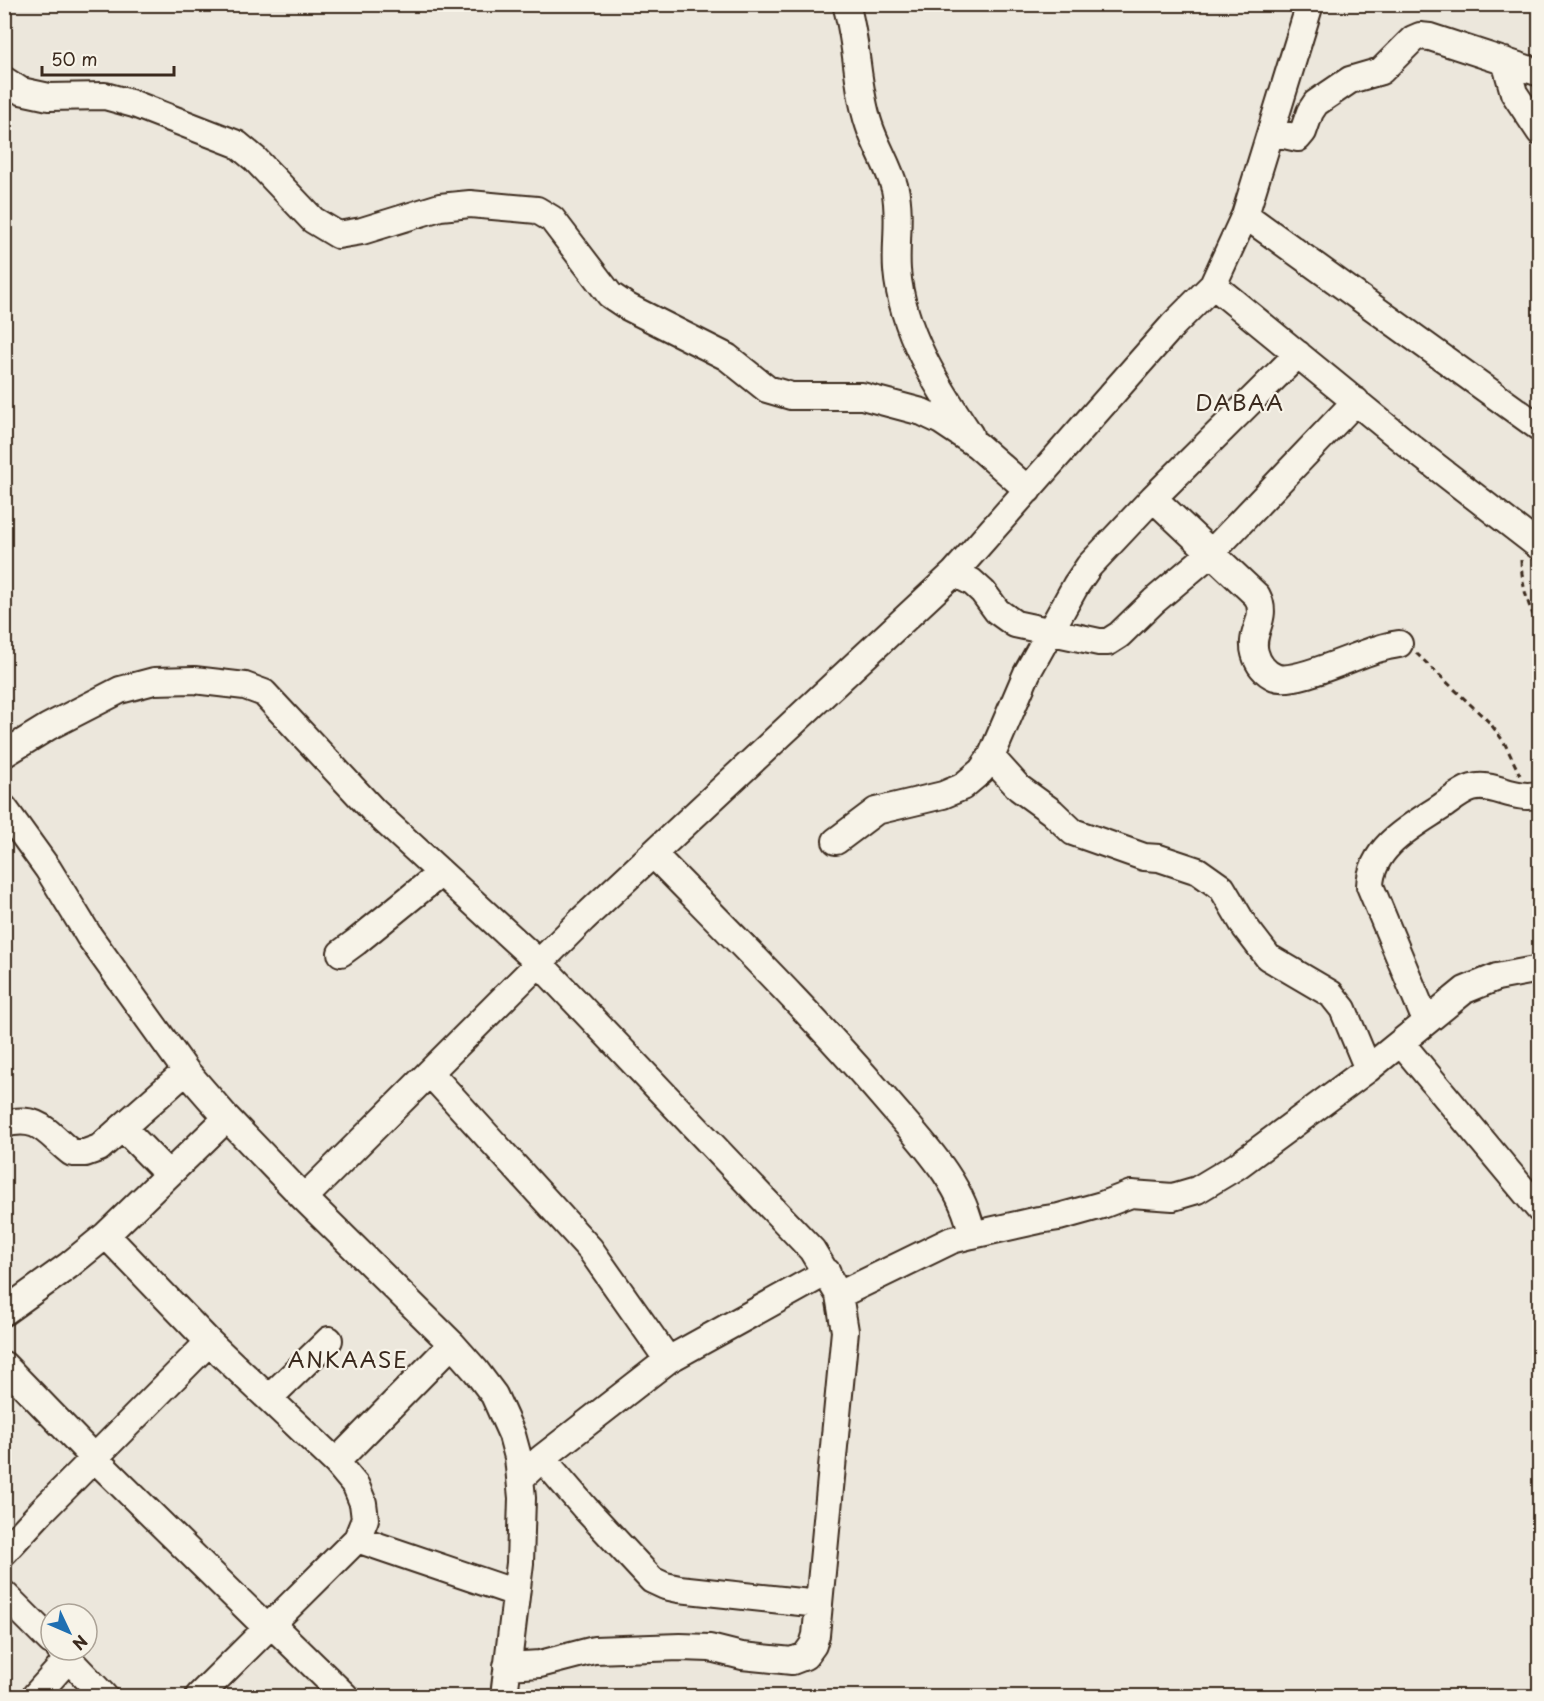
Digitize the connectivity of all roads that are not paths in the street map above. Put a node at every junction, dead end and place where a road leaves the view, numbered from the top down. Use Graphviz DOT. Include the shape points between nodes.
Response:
graph roads {
  1 [pos="846,4"];
  2 [pos="1310,4"];
  3 [pos="1505,61"];
  4 [pos="1539,73"];
  5 [pos="4,80"];
  6 [pos="1271,132"];
  7 [pos="1539,132"];
  8 [pos="1245,214"];
  9 [pos="1213,285"];
  10 [pos="1298,354"];
  11 [pos="1356,402"];
  12 [pos="1539,428"];
  13 [pos="977,445"];
  14 [pos="1028,490"];
  15 [pos="1153,498"];
  16 [pos="1534,533"];
  17 [pos="1212,552"];
  18 [pos="954,573"];
  19 [pos="1050,631"];
  20 [pos="1399,644"];
  21 [pos="4,754"];
  22 [pos="991,757"];
  23 [pos="1534,796"];
  24 [pos="8,820"];
  25 [pos="836,841"];
  26 [pos="653,854"];
  27 [pos="441,873"];
  28 [pos="341,953"];
  29 [pos="538,962"];
  30 [pos="1539,969"];
  31 [pos="1426,1021"];
  32 [pos="1401,1043"];
  33 [pos="1368,1069"];
  34 [pos="186,1071"];
  35 [pos="430,1073"];
  36 [pos="228,1118"];
  37 [pos="4,1124"];
  38 [pos="123,1128"];
  39 [pos="168,1174"];
  40 [pos="303,1198"];
  41 [pos="1539,1210"];
  42 [pos="106,1235"];
  43 [pos="972,1235"];
  44 [pos="827,1272"];
  45 [pos="839,1295"];
  46 [pos="4,1312"];
  47 [pos="329,1340"];
  48 [pos="210,1342"];
  49 [pos="452,1344"];
  50 [pos="668,1360"];
  51 [pos="4,1365"];
  52 [pos="269,1398"];
  53 [pos="542,1458"];
  54 [pos="95,1459"];
  55 [pos="336,1462"];
  56 [pos="520,1478"];
  57 [pos="357,1539"];
  58 [pos="4,1552"];
  59 [pos="516,1593"];
  60 [pos="4,1594"];
  61 [pos="819,1604"];
  62 [pos="269,1626"];
  63 [pos="39,1629"];
  64 [pos="53,1662"];
  65 [pos="71,1662"];
  66 [pos="507,1666"];
  67 [pos="35,1696"];
  68 [pos="104,1696"];
  69 [pos="199,1696"];
  70 [pos="345,1696"];
  71 [pos="504,1696"];
  1 -- 13 [label="street" via="869,126 895,190 897,270 902,301 918,349"];
  2 -- 6 [label="street"];
  3 -- 4 [label="street"];
  3 -- 6 [label="street" via="1420,36 1381,71 1350,80 1316,103 1298,138"];
  3 -- 7 [label="street" via="1514,93"];
  5 -- 13 [label="street" via="21,91 49,97 105,96 237,144 313,220 338,235 440,207 470,204 537,210 552,219 610,295 727,357 767,389 791,396 862,396 922,412"];
  6 -- 8 [label="street"];
  8 -- 9 [label="street"];
  8 -- 12 [label="street"];
  9 -- 10 [label="street"];
  9 -- 14 [label="street"];
  10 -- 11 [label="street"];
  10 -- 15 [label="street"];
  11 -- 16 [label="street" via="1416,451"];
  11 -- 17 [label="street"];
  13 -- 14 [label="street"];
  14 -- 18 [label="street"];
  15 -- 17 [label="street"];
  15 -- 19 [label="street" via="1089,566"];
  17 -- 19 [label="street" via="1108,642"];
  17 -- 20 [label="street" via="1257,596 1262,606 1254,638 1255,654 1263,670 1277,678 1297,677"];
  18 -- 19 [label="street" via="972,582 997,611 1015,624"];
  18 -- 26 [label="street"];
  19 -- 22 [label="street" via="1027,673"];
  21 -- 27 [label="street" via="120,690 154,681 194,680 245,686 264,693 374,812"];
  22 -- 25 [label="street" via="962,787 876,811"];
  22 -- 33 [label="street" via="1019,788 1072,832 1198,871 1222,888 1268,957 1331,994 1343,1009"];
  23 -- 31 [label="street" via="1472,788 1413,825 1389,844 1375,862 1370,886"];
  24 -- 34 [label="street" via="48,869 89,936"];
  26 -- 29 [label="street"];
  26 -- 43 [label="street" via="833,1038 936,1159 969,1216"];
  27 -- 28 [label="street"];
  27 -- 29 [label="street"];
  29 -- 35 [label="street"];
  29 -- 44 [label="street" via="812,1250"];
  30 -- 31 [label="street" via="1497,977 1465,990"];
  31 -- 32 [label="street"];
  32 -- 33 [label="street"];
  32 -- 41 [label="street"];
  33 -- 43 [label="street" via="1237,1166 1197,1190 1173,1197 1131,1194 1059,1217"];
  34 -- 36 [label="street"];
  34 -- 38 [label="street"];
  35 -- 40 [label="street"];
  35 -- 50 [label="street" via="590,1249"];
  36 -- 39 [label="street"];
  36 -- 40 [label="street"];
  37 -- 38 [label="street" via="39,1124 72,1153 99,1148"];
  38 -- 39 [label="street"];
  39 -- 42 [label="street"];
  40 -- 49 [label="street"];
  42 -- 46 [label="street"];
  42 -- 48 [label="street"];
  43 -- 45 [label="street" via="952,1240"];
  44 -- 45 [label="street"];
  44 -- 50 [label="street"];
  45 -- 61 [label="street" via="845,1331"];
  47 -- 52 [label="street"];
  48 -- 52 [label="street"];
  48 -- 54 [label="street"];
  49 -- 55 [label="street"];
  49 -- 56 [label="street" via="494,1395 512,1435"];
  50 -- 53 [label="street"];
  51 -- 54 [label="street"];
  52 -- 55 [label="street"];
  53 -- 56 [label="street"];
  53 -- 61 [label="street" via="652,1580 665,1586"];
  54 -- 58 [label="street"];
  54 -- 62 [label="street"];
  55 -- 57 [label="street" via="356,1486 363,1503 365,1519"];
  56 -- 59 [label="street"];
  57 -- 59 [label="street"];
  57 -- 62 [label="street"];
  59 -- 66 [label="street"];
  60 -- 63 [label="street"];
  61 -- 66 [label="street" via="813,1645 805,1656 792,1661 710,1648 642,1647 594,1650 540,1664"];
  62 -- 69 [label="street"];
  62 -- 70 [label="street"];
  64 -- 67 [label="street"];
  65 -- 68 [label="street"];
  66 -- 71 [label="street"];
}
